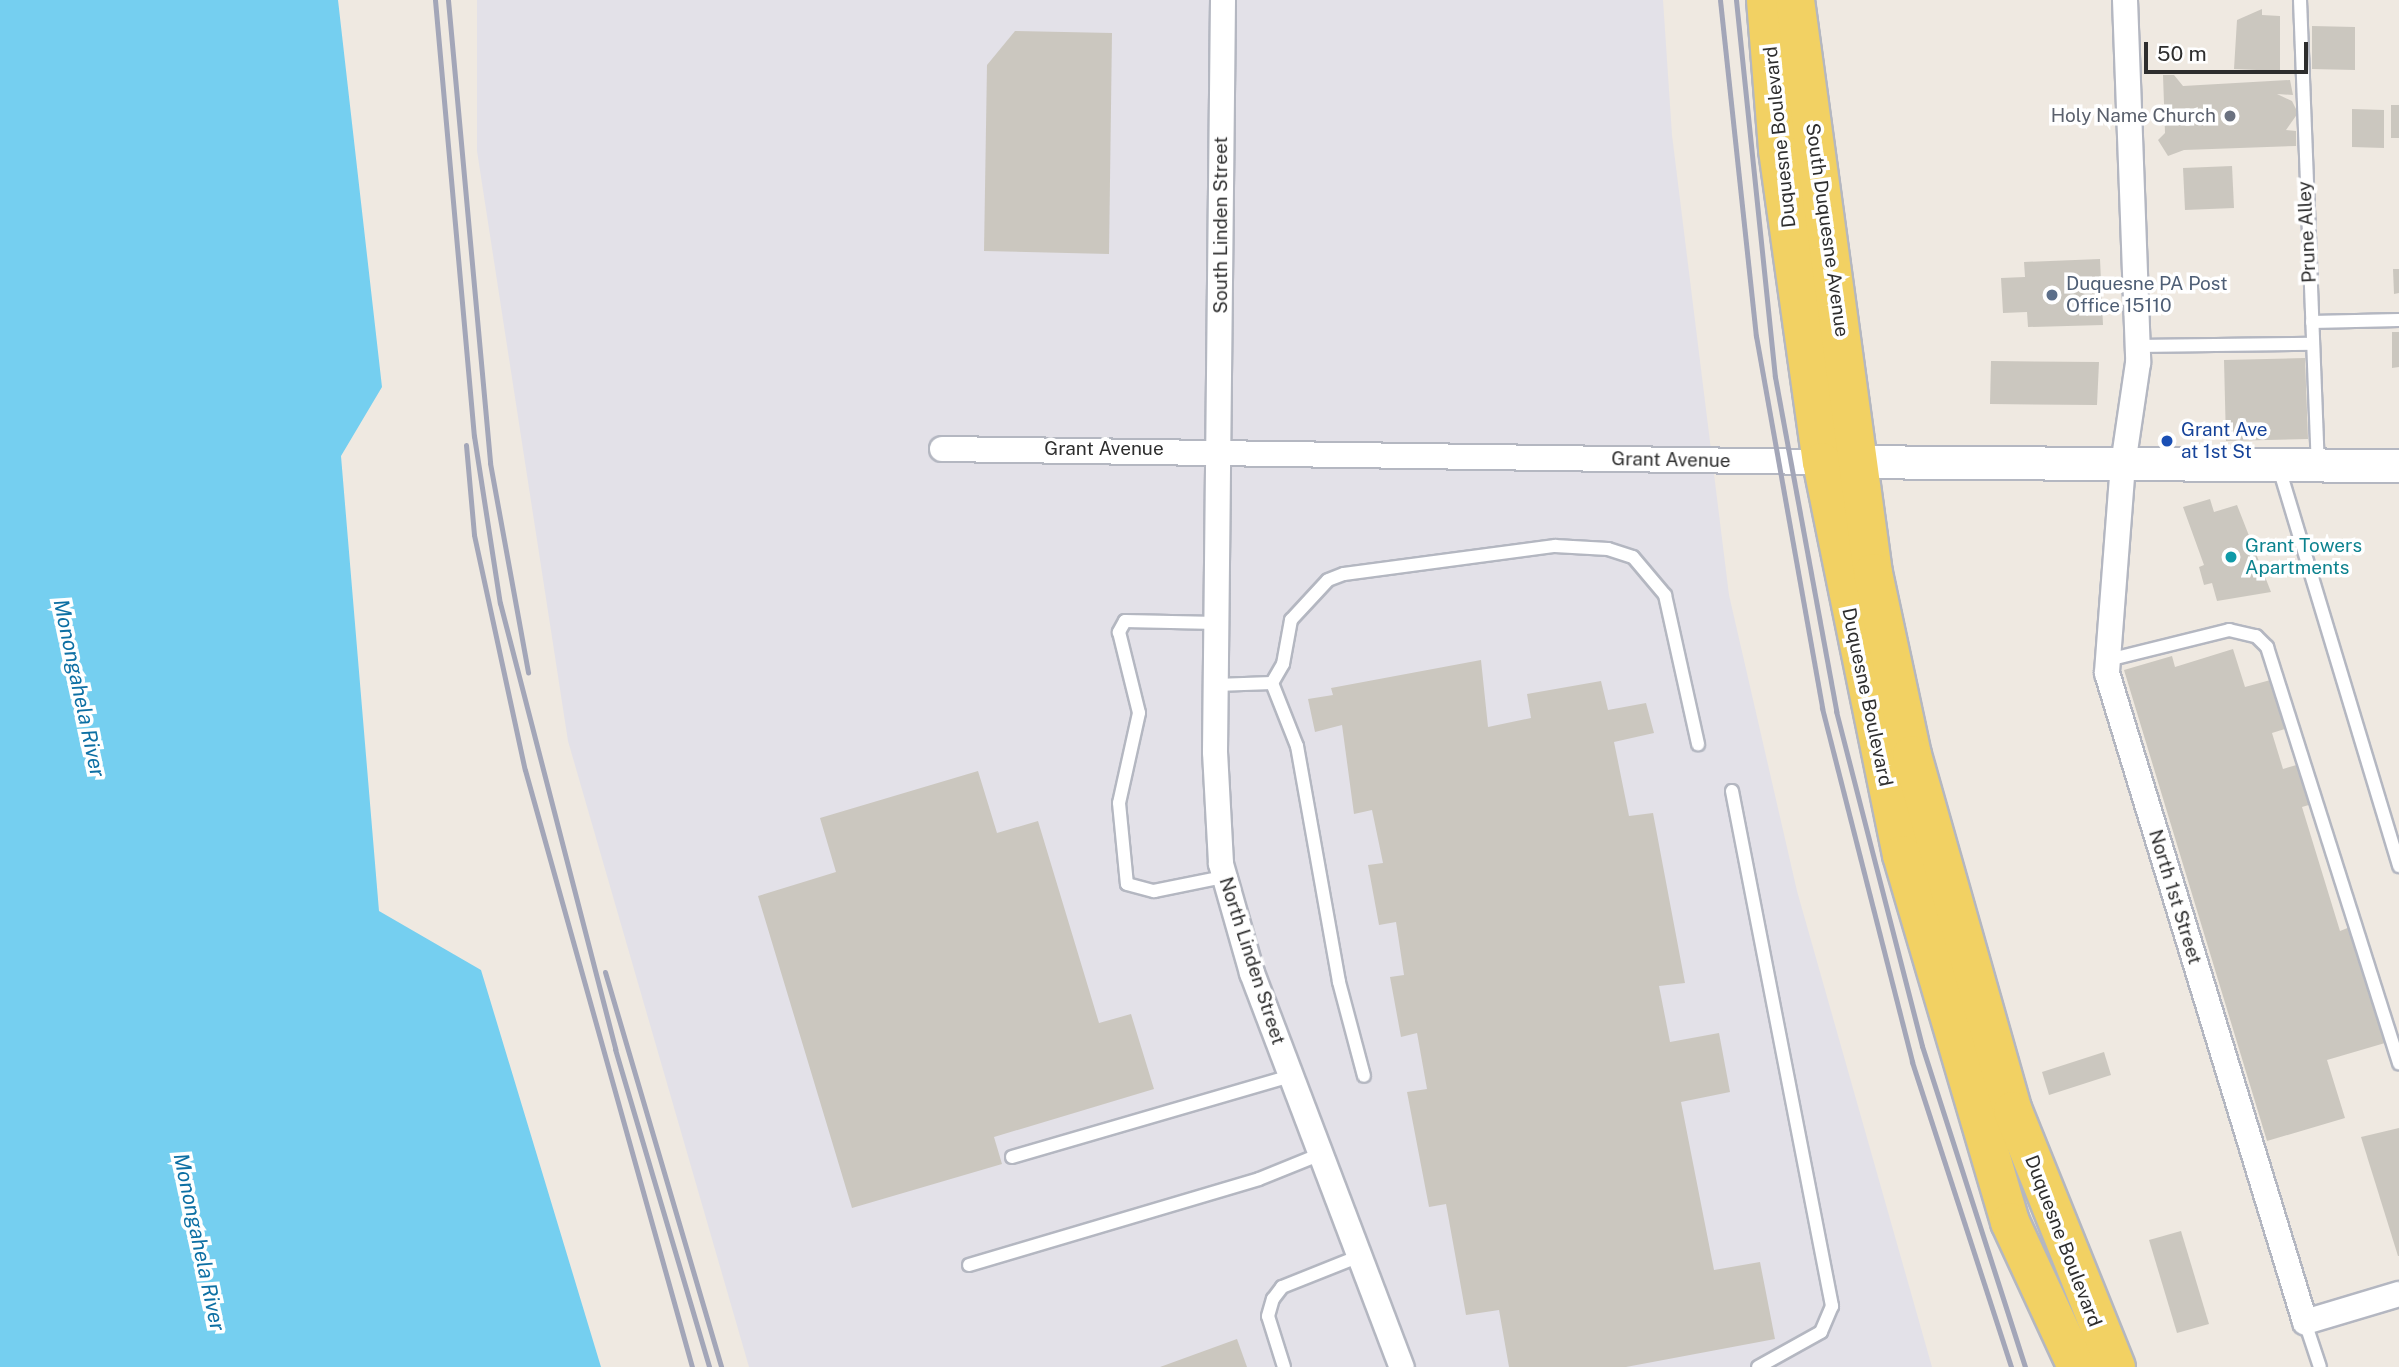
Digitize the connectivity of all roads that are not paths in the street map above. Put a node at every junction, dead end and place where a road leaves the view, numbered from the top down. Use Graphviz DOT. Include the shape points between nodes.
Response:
graph roads {
  1 [pos="1223,0"];
  2 [pos="1766,0"];
  3 [pos="1795,0"];
  4 [pos="2124,0"];
  5 [pos="2300,0"];
  6 [pos="2399,320"];
  7 [pos="2312,322"];
  8 [pos="2312,344"];
  9 [pos="2137,346"];
  10 [pos="942,449"];
  11 [pos="1220,450"];
  12 [pos="1839,462"];
  13 [pos="2123,464"];
  14 [pos="2278,464"];
  15 [pos="2318,464"];
  16 [pos="2399,466"];
  17 [pos="1217,623"];
  18 [pos="2108,660"];
  19 [pos="1272,683"];
  20 [pos="1216,685"];
  21 [pos="1698,744"];
  22 [pos="1732,790"];
  23 [pos="2399,866"];
  24 [pos="1223,877"];
  25 [pos="2399,1064"];
  26 [pos="1291,1076"];
  27 [pos="1364,1076"];
  28 [pos="1321,1154"];
  29 [pos="1012,1157"];
  30 [pos="2037,1177"];
  31 [pos="2010,1222"];
  32 [pos="1360,1256"];
  33 [pos="969,1265"];
  34 [pos="2399,1294"];
  35 [pos="2305,1322"];
  36 [pos="1772,1363"];
  37 [pos="1284,1367"];
  38 [pos="1402,1367"];
  39 [pos="1758,1367"];
  40 [pos="2057,1367"];
  41 [pos="2077,1367"];
  42 [pos="2116,1367"];
  43 [pos="2320,1367"];
  1 -- 11 [label="street, South Linden Street"];
  2 -- 12 [label="main road, Duquesne Boulevard" via="1778,150"];
  3 -- 12 [label="main road, South Duquesne Avenue"];
  4 -- 9 [label="street, North 1st Street"];
  5 -- 7 [label="lane, Prune Alley"];
  6 -- 7 [label="lane"];
  7 -- 8 [label="lane, Prune Alley"];
  8 -- 9 [label="lane"];
  8 -- 15 [label="lane, Prune Alley"];
  9 -- 13 [label="street, North 1st Street"];
  10 -- 11 [label="street, Grant Avenue"];
  11 -- 12 [label="street, Grant Avenue"];
  11 -- 17 [label="street, North Linden Street"];
  12 -- 13 [label="street, Grant Avenue"];
  12 -- 30 [label="main road, Duquesne Boulevard" via="1990,1041"];
  12 -- 31 [label="main road, Duquesne Boulevard" via="1902,855"];
  13 -- 14 [label="street, Grant Avenue"];
  13 -- 18 [label="street, North 1st Street"];
  14 -- 15 [label="street, Grant Avenue"];
  14 -- 23 [label="lane"];
  15 -- 16 [label="street, Grant Avenue"];
  17 -- 20 [label="street, North Linden Street"];
  17 -- 24 [label="lane" via="1125,621 1119,632 1139,713 1119,803 1127,884 1154,891"];
  18 -- 25 [label="lane" via="2229,631 2256,636 2267,647"];
  18 -- 35 [label="street, North 1st Street"];
  19 -- 20 [label="lane"];
  19 -- 21 [label="lane" via="1283,664 1291,620 1328,580 1507,551 1608,549 1633,557 1665,595"];
  19 -- 27 [label="lane" via="1297,746 1339,982"];
  20 -- 24 [label="street, North Linden Street"];
  22 -- 36 [label="lane" via="1832,1306 1821,1332"];
  24 -- 26 [label="street, North Linden Street"];
  26 -- 28 [label="street, North Linden Street"];
  26 -- 29 [label="lane"];
  28 -- 32 [label="street, North Linden Street"];
  28 -- 33 [label="lane" via="1259,1179"];
  30 -- 31 [label="main road" via="2019,1191"];
  30 -- 42 [label="main road, Duquesne Boulevard"];
  31 -- 40 [label="main road"];
  31 -- 41 [label="main road, Duquesne Boulevard"];
  32 -- 37 [label="lane" via="1282,1287 1273,1299 1268,1316"];
  32 -- 38 [label="street, North Linden Street"];
  34 -- 35 [label="street"];
  35 -- 43 [label="lane"];
  36 -- 39 [label="lane"];
}
